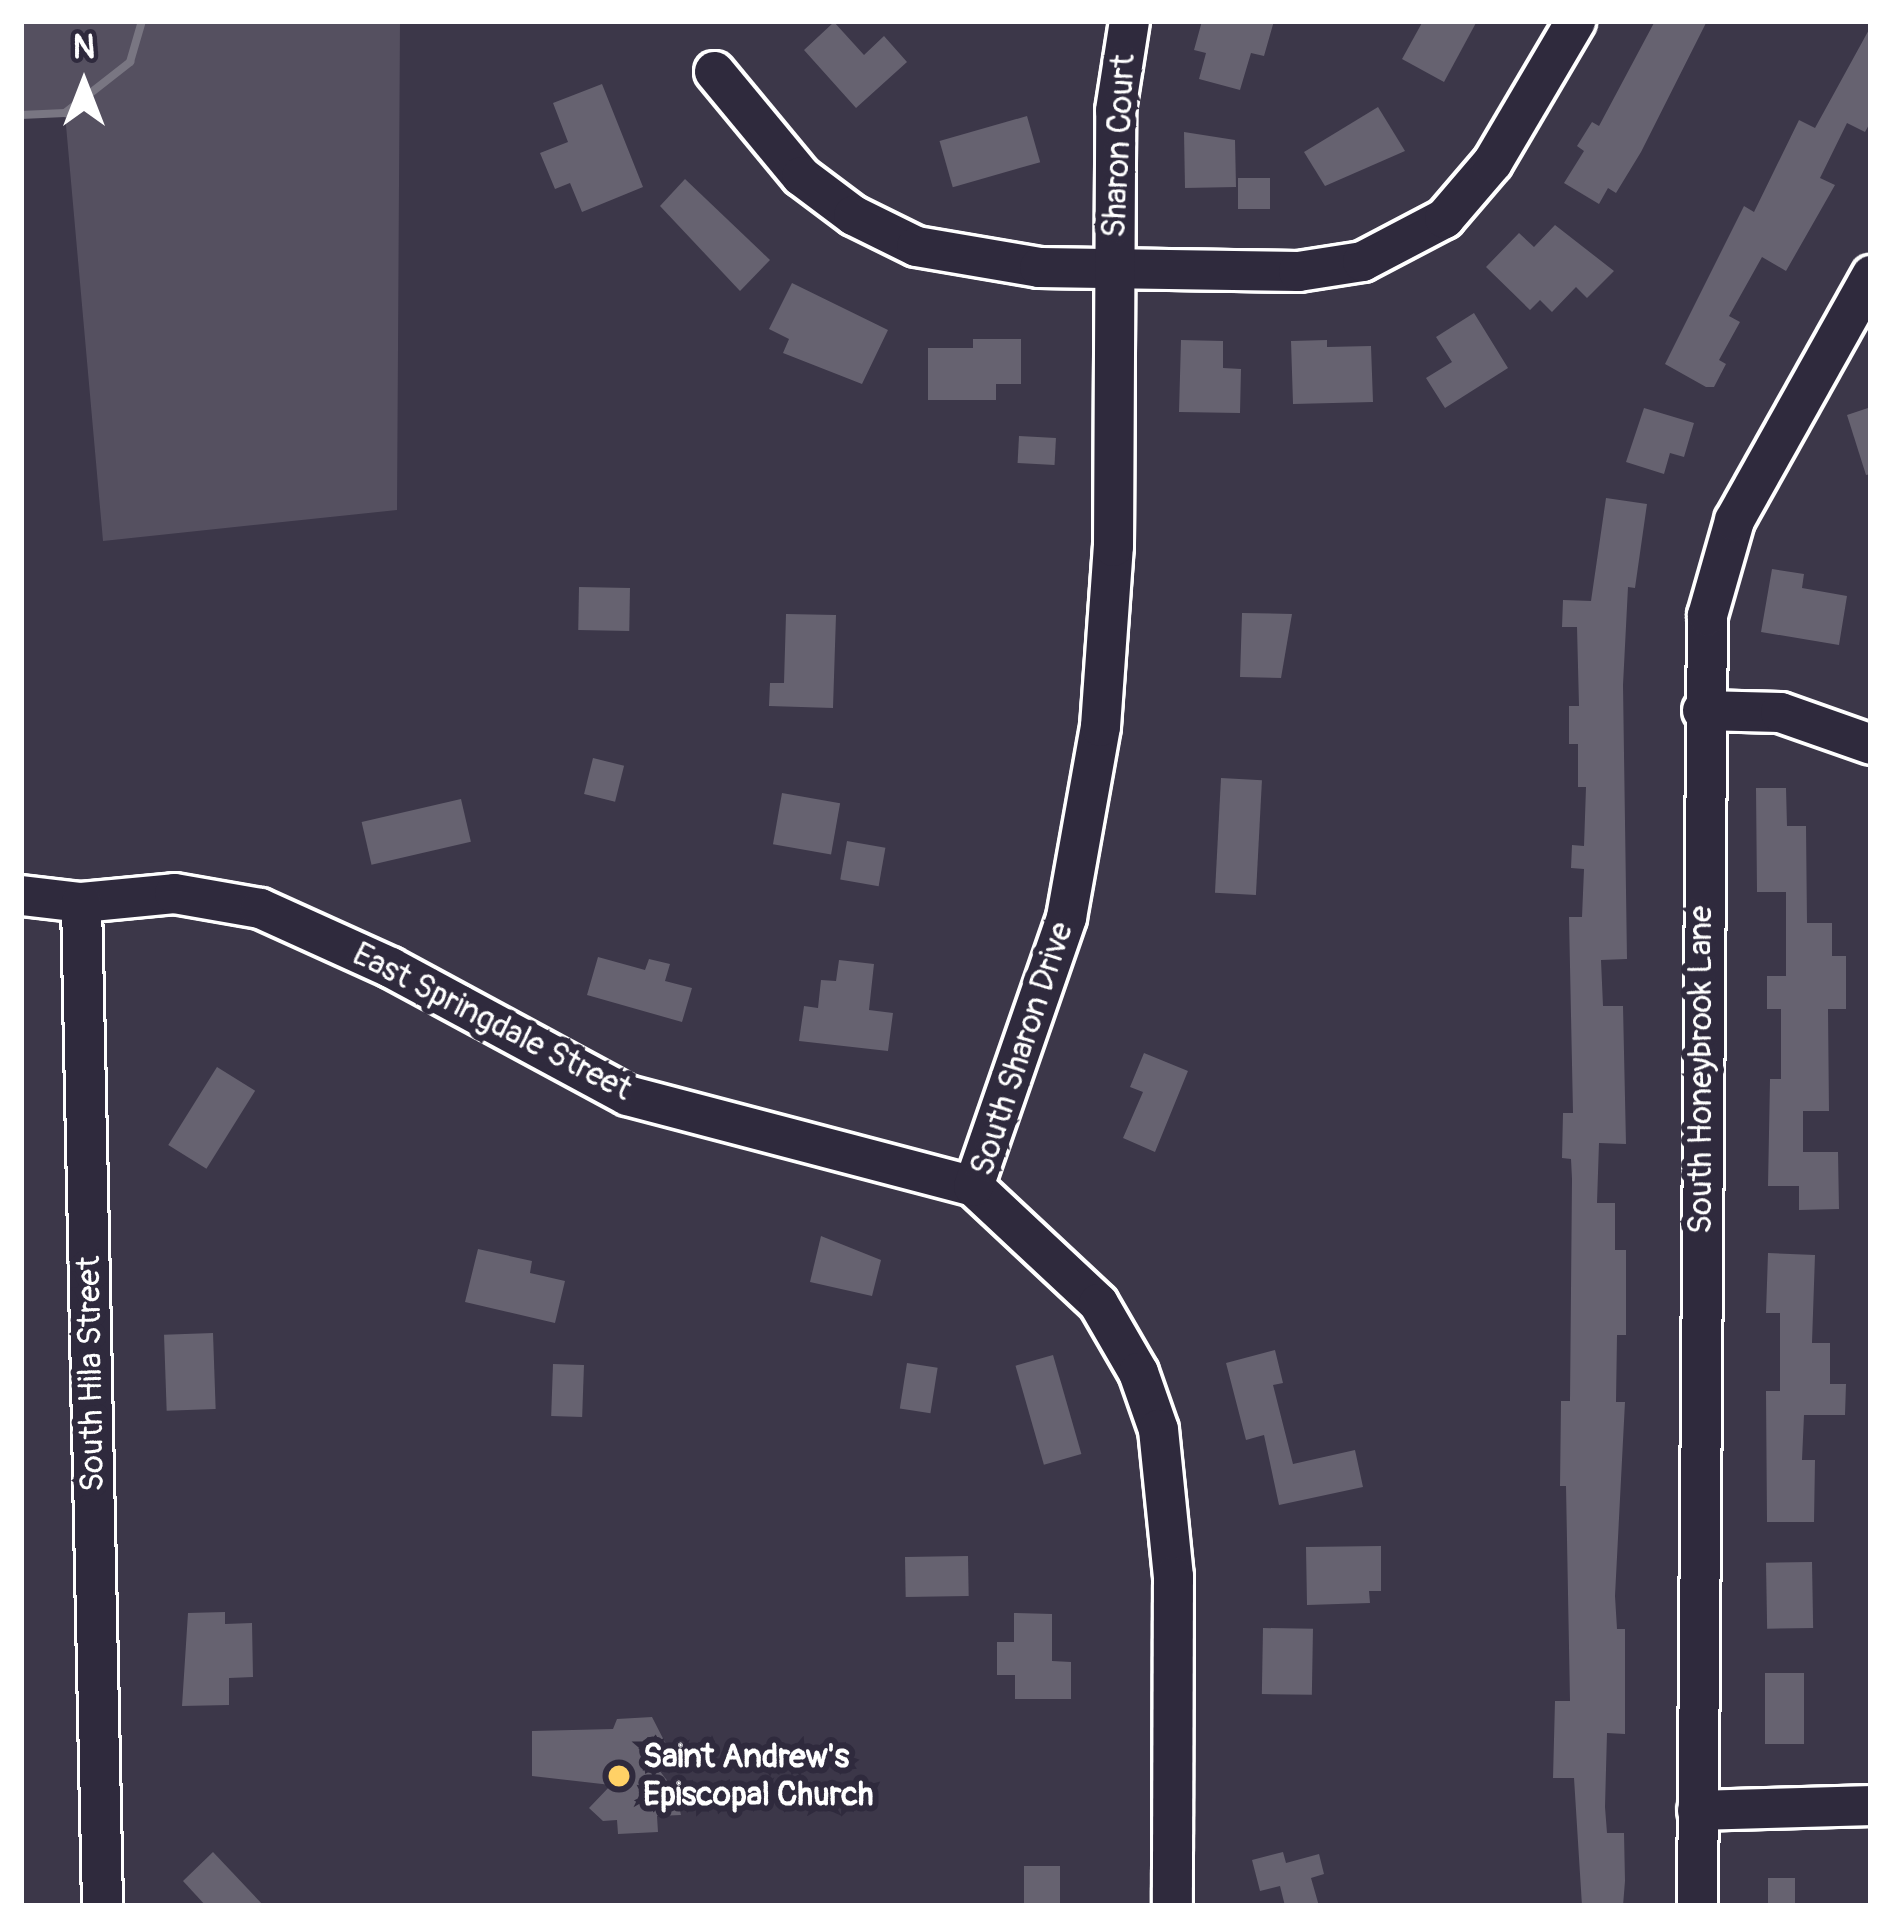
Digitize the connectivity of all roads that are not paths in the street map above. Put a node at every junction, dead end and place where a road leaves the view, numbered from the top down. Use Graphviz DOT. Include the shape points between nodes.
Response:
graph roads {
  1 [pos="1129,21"];
  2 [pos="1575,21"];
  3 [pos="713,71"];
  4 [pos="1113,271"];
  5 [pos="1870,278"];
  6 [pos="1702,710"];
  7 [pos="1871,744"];
  8 [pos="21,895"];
  9 [pos="82,902"];
  10 [pos="973,1186"];
  11 [pos="1871,1805"];
  12 [pos="1697,1810"];
  13 [pos="102,1906"];
  14 [pos="1172,1906"];
  15 [pos="1697,1906"];
  1 -- 4 [label="street, Sharon Court" via="1115,110"];
  2 -- 4 [label="street" via="1470,192 1391,250 1298,271"];
  3 -- 4 [label="street" via="801,176 882,232 953,256"];
  4 -- 10 [label="street, South Sharon Drive" via="1113,546 1100,726 1066,917"];
  5 -- 6 [label="street, South Honeybrook Lane" via="1734,520 1707,615"];
  6 -- 7 [label="street" via="1780,712"];
  6 -- 12 [label="street, South Honeybrook Lane"];
  8 -- 9 [label="street"];
  9 -- 10 [label="street, East Springdale Street" via="174,893 260,908 627,1095"];
  9 -- 13 [label="street, South Hila Street"];
  10 -- 14 [label="street, South Sharon Drive" via="1098,1304 1138,1372 1158,1429 1173,1576"];
  11 -- 12 [label="street"];
  12 -- 15 [label="street, South Honeybrook Lane"];
}
